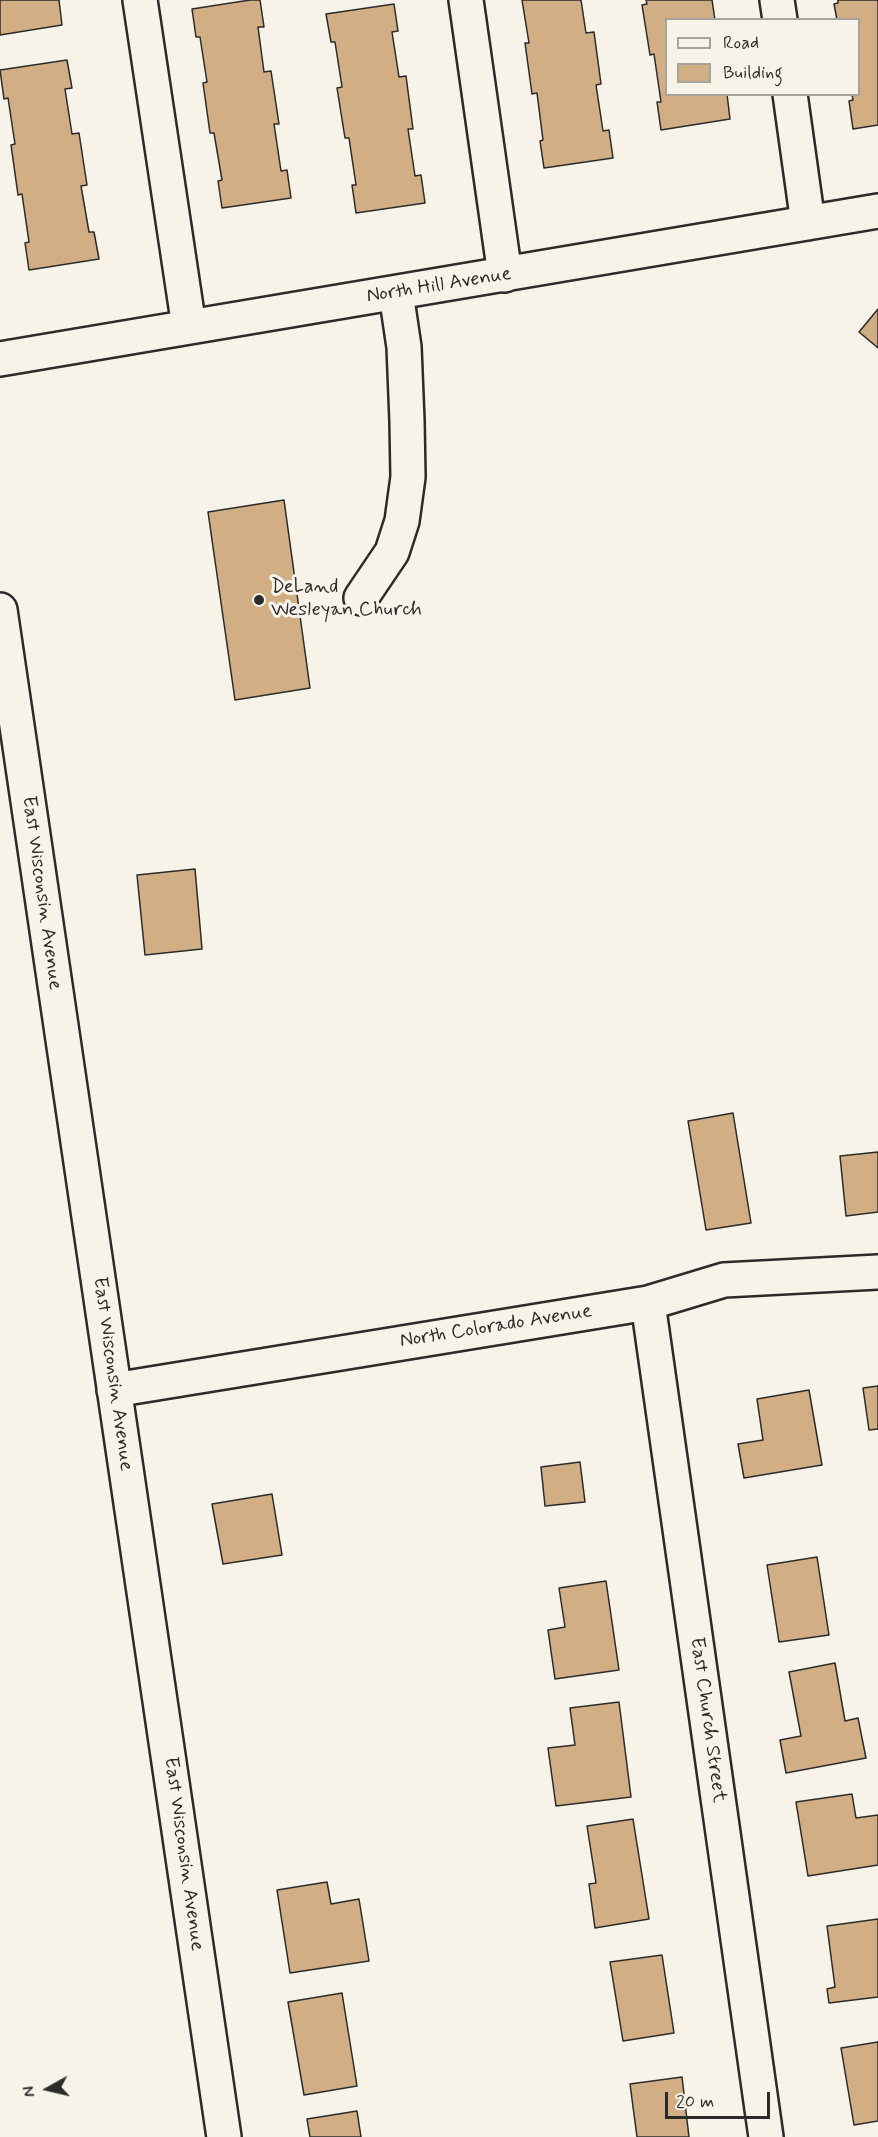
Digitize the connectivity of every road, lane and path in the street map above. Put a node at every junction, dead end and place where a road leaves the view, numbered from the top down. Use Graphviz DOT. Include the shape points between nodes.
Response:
graph roads {
  1 [pos="140,0"];
  2 [pos="466,0"];
  3 [pos="777,0"];
  4 [pos="780,18"];
  5 [pos="790,96"];
  6 [pos="878,211"];
  7 [pos="808,223"];
  8 [pos="505,275"];
  9 [pos="396,293"];
  10 [pos="189,327"];
  11 [pos="0,359"];
  12 [pos="361,598"];
  13 [pos="0,610"];
  14 [pos="878,1272"];
  15 [pos="648,1303"];
  16 [pos="114,1390"];
  17 [pos="224,2137"];
  18 [pos="766,2137"];
  1 -- 10 [label="street"];
  2 -- 8 [label="street"];
  3 -- 4 [label="street"];
  5 -- 7 [label="street"];
  6 -- 7 [label="street, North Hill Avenue"];
  7 -- 8 [label="street, North Hill Avenue"];
  8 -- 9 [label="street, North Hill Avenue"];
  9 -- 10 [label="street, North Hill Avenue"];
  9 -- 12 [label="street" via="404,347 408,477 402,521 392,552"];
  10 -- 11 [label="street, North Hill Avenue"];
  13 -- 16 [label="street, East Wisconsin Avenue"];
  14 -- 15 [label="street, North Colorado Avenue" via="724,1280"];
  15 -- 16 [label="street, North Colorado Avenue"];
  15 -- 18 [label="street, East Church Street"];
  16 -- 17 [label="street, East Wisconsin Avenue"];
}
